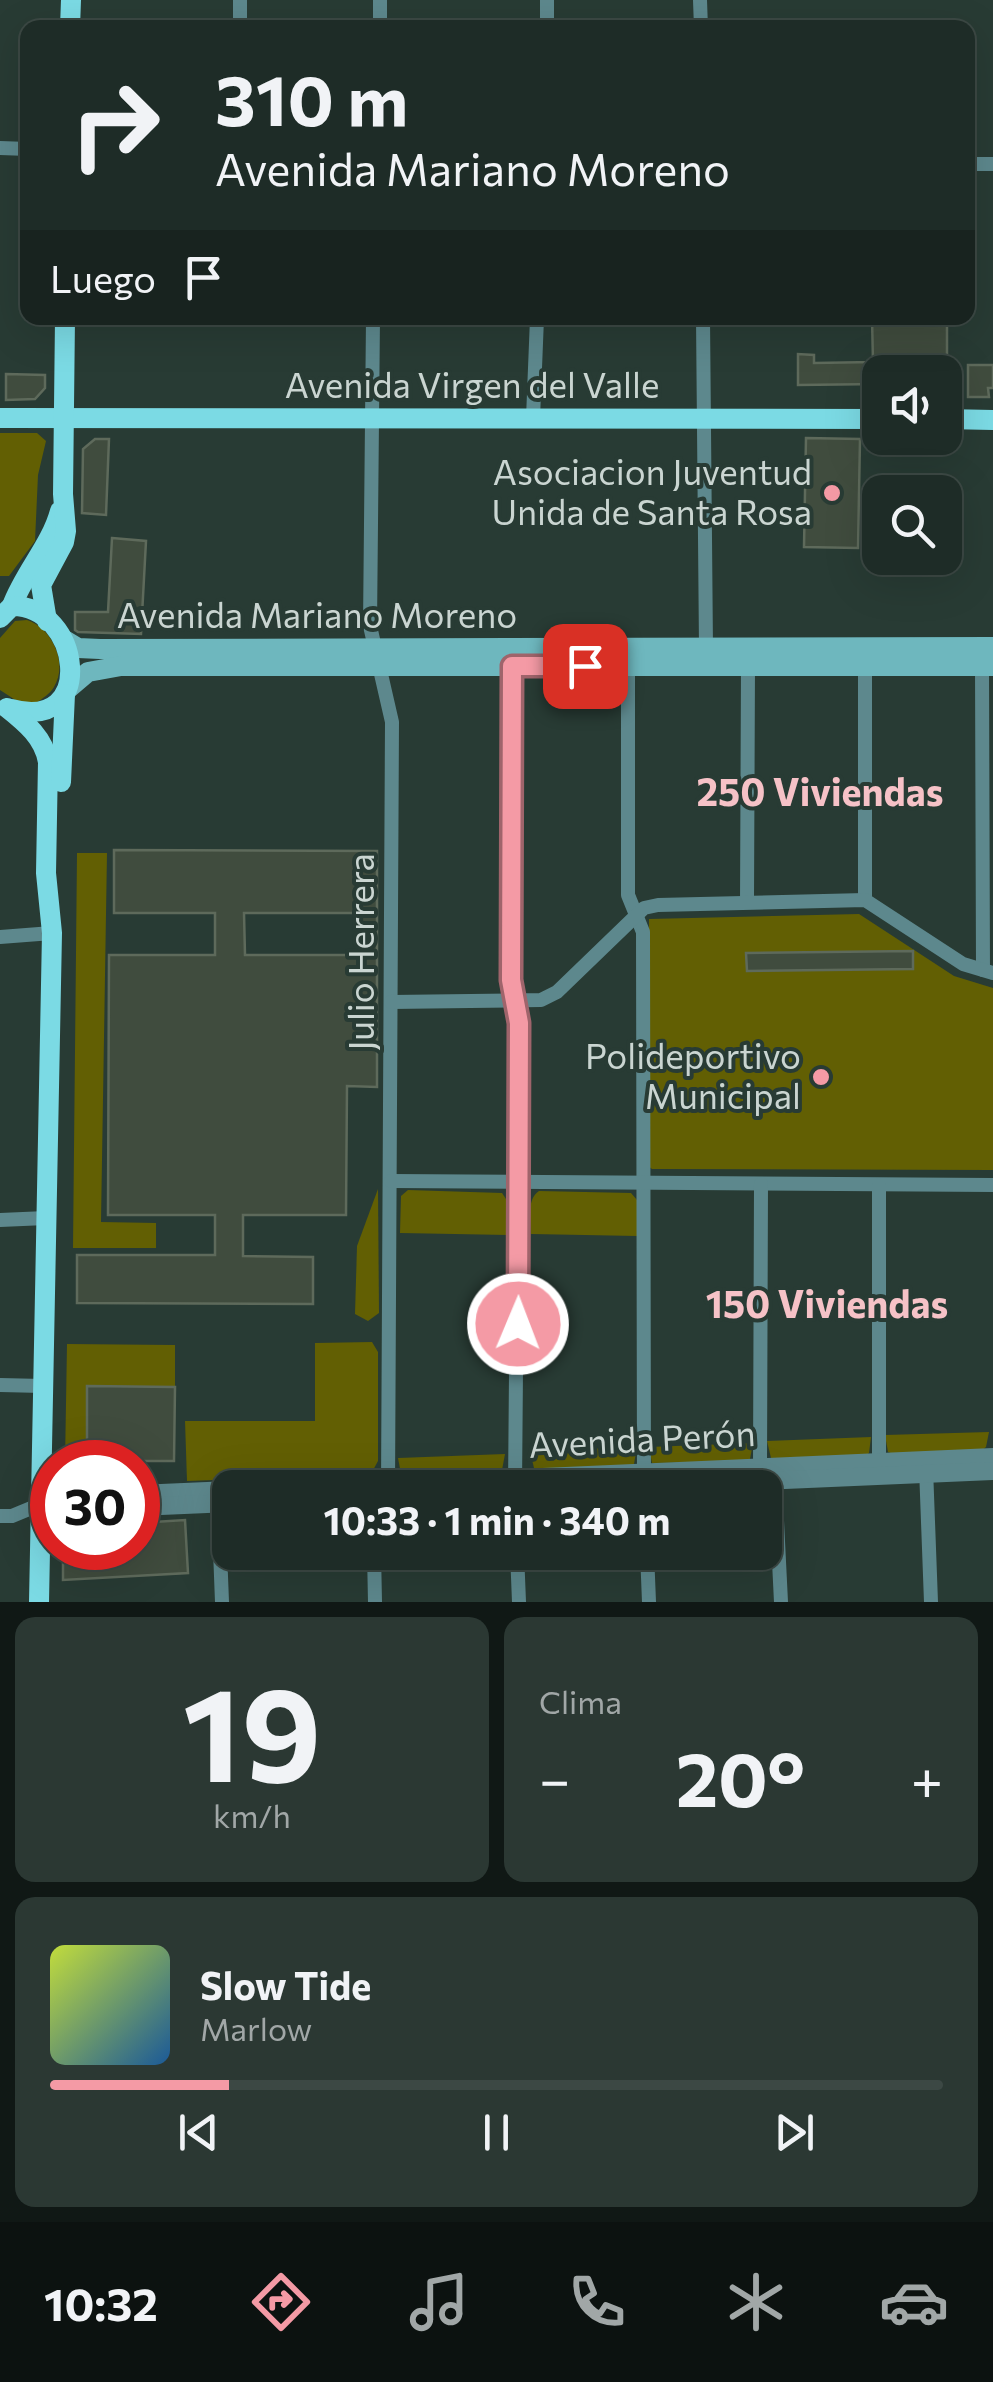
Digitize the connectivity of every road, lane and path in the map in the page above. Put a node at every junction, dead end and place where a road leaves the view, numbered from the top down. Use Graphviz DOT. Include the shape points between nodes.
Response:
graph roads {
  1 [pos="65,325"];
  2 [pos="373,325"];
  3 [pos="537,325"];
  4 [pos="703,325"];
  5 [pos="0,418"];
  6 [pos="63,418"];
  7 [pos="370,418"];
  8 [pos="533,418"];
  9 [pos="703,419"];
  10 [pos="862,419"];
  11 [pos="962,419"];
  12 [pos="993,420"];
  13 [pos="63,494"];
  14 [pos="6,606"];
  15 [pos="47,620"];
  16 [pos="63,640"];
  17 [pos="993,646"];
  18 [pos="706,648"];
  19 [pos="378,657"];
  20 [pos="512,666"];
  21 [pos="987,666"];
  22 [pos="628,667"];
  23 [pos="748,667"];
  24 [pos="865,667"];
  25 [pos="66,692"];
  26 [pos="4,706"];
  27 [pos="865,900"];
  28 [pos="747,902"];
  29 [pos="636,916"];
  30 [pos="52,933"];
  31 [pos="0,936"];
  32 [pos="988,972"];
  33 [pos="392,1002"];
  34 [pos="515,1002"];
  35 [pos="391,1180"];
  36 [pos="519,1183"];
  37 [pos="642,1184"];
  38 [pos="761,1184"];
  39 [pos="879,1185"];
  40 [pos="993,1185"];
  41 [pos="46,1218"];
  42 [pos="0,1220"];
  43 [pos="0,1385"];
  44 [pos="43,1386"];
  45 [pos="46,1440"];
  46 [pos="993,1457"];
  47 [pos="879,1462"];
  48 [pos="760,1467"];
  49 [pos="926,1467"];
  50 [pos="381,1470"];
  51 [pos="516,1470"];
  52 [pos="644,1470"];
  53 [pos="737,1470"];
  54 [pos="763,1470"];
  55 [pos="993,1471"];
  56 [pos="782,1479"];
  57 [pos="160,1495"];
  58 [pos="212,1497"];
  59 [pos="212,1498"];
  60 [pos="160,1504"];
  61 [pos="30,1510"];
  62 [pos="0,1516"];
  63 [pos="42,1570"];
  64 [pos="223,1570"];
  65 [pos="375,1570"];
  66 [pos="518,1570"];
  67 [pos="648,1570"];
  68 [pos="779,1570"];
  69 [pos="39,1602"];
  70 [pos="222,1602"];
  71 [pos="376,1602"];
  72 [pos="519,1602"];
  73 [pos="649,1602"];
  74 [pos="781,1602"];
  75 [pos="930,1602"];
  1 -- 6 [label="main road"];
  2 -- 7 [label="street, Julio Herrera"];
  3 -- 8 [label="street"];
  4 -- 9 [label="street"];
  5 -- 6 [label="main road, Avenida Virgen del Valle"];
  6 -- 7 [label="main road, Avenida Virgen del Valle"];
  6 -- 13 [label="main road"];
  7 -- 8 [label="main road, Avenida Virgen del Valle"];
  7 -- 19 [label="street, Julio Herrera" via="370,626"];
  8 -- 9 [label="main road, Avenida Virgen del Valle"];
  9 -- 10 [label="main road, Avenida Virgen del Valle"];
  9 -- 18 [label="street"];
  11 -- 12 [label="main road"];
  13 -- 14 [label="main road" via="53,532"];
  13 -- 15 [label="main road" via="64,542 40,585"];
  14 -- 15 [label="main road"];
  15 -- 16 [label="main road"];
  16 -- 19 [label="main road, Avenida Mariano Moreno" via="78,648"];
  16 -- 25 [label="main road" via="70,659"];
  17 -- 18 [label="main road, Avenida Mariano Moreno"];
  18 -- 19 [label="main road, Avenida Mariano Moreno"];
  19 -- 20 [label="main road, Avenida Mariano Moreno"];
  19 -- 25 [label="main road, Avenida Mariano Moreno" via="108,666 80,676"];
  19 -- 33 [label="street, Julio Herrera" via="392,722"];
  20 -- 22 [label="main road, Avenida Mariano Moreno"];
  20 -- 34 [label="street"];
  21 -- 24 [label="main road, Avenida Mariano Moreno"];
  21 -- 32 [label="street"];
  22 -- 23 [label="main road, Avenida Mariano Moreno"];
  22 -- 29 [label="street" via="628,895"];
  23 -- 24 [label="main road, Avenida Mariano Moreno"];
  23 -- 28 [label="street"];
  24 -- 27 [label="street"];
  25 -- 26 [label="main road" via="57,704 35,712"];
  25 -- 30 [label="main road"];
  26 -- 30 [label="main road" via="26,723 47,755"];
  27 -- 28 [label="street"];
  27 -- 32 [label="street" via="964,964"];
  28 -- 29 [label="street" via="658,905"];
  29 -- 34 [label="street" via="557,992"];
  29 -- 37 [label="street" via="643,932"];
  30 -- 31 [label="street"];
  30 -- 41 [label="main road"];
  33 -- 34 [label="street"];
  33 -- 35 [label="street, Julio Herrera"];
  34 -- 36 [label="street"];
  35 -- 36 [label="street"];
  35 -- 50 [label="street, Julio Herrera"];
  36 -- 37 [label="street"];
  36 -- 51 [label="street"];
  37 -- 38 [label="street"];
  37 -- 52 [label="street"];
  38 -- 39 [label="street"];
  38 -- 48 [label="street"];
  39 -- 40 [label="street"];
  39 -- 47 [label="street"];
  41 -- 42 [label="street"];
  41 -- 44 [label="main road"];
  43 -- 44 [label="street"];
  44 -- 45 [label="main road"];
  46 -- 49 [label="street, Avenida Perón"];
  47 -- 48 [label="street, Avenida Perón"];
  47 -- 49 [label="street, Avenida Perón"];
  48 -- 53 [label="street, Avenida Perón"];
  48 -- 54 [label="street"];
  49 -- 55 [label="street, Avenida Perón"];
  49 -- 56 [label="street, Avenida Perón"];
  49 -- 75 [label="street"];
  57 -- 58 [label="street"];
  59 -- 60 [label="street"];
  61 -- 62 [label="street"];
  63 -- 69 [label="main road"];
  64 -- 70 [label="street"];
  65 -- 71 [label="street"];
  66 -- 72 [label="street"];
  67 -- 73 [label="street"];
  68 -- 74 [label="street"];
}
